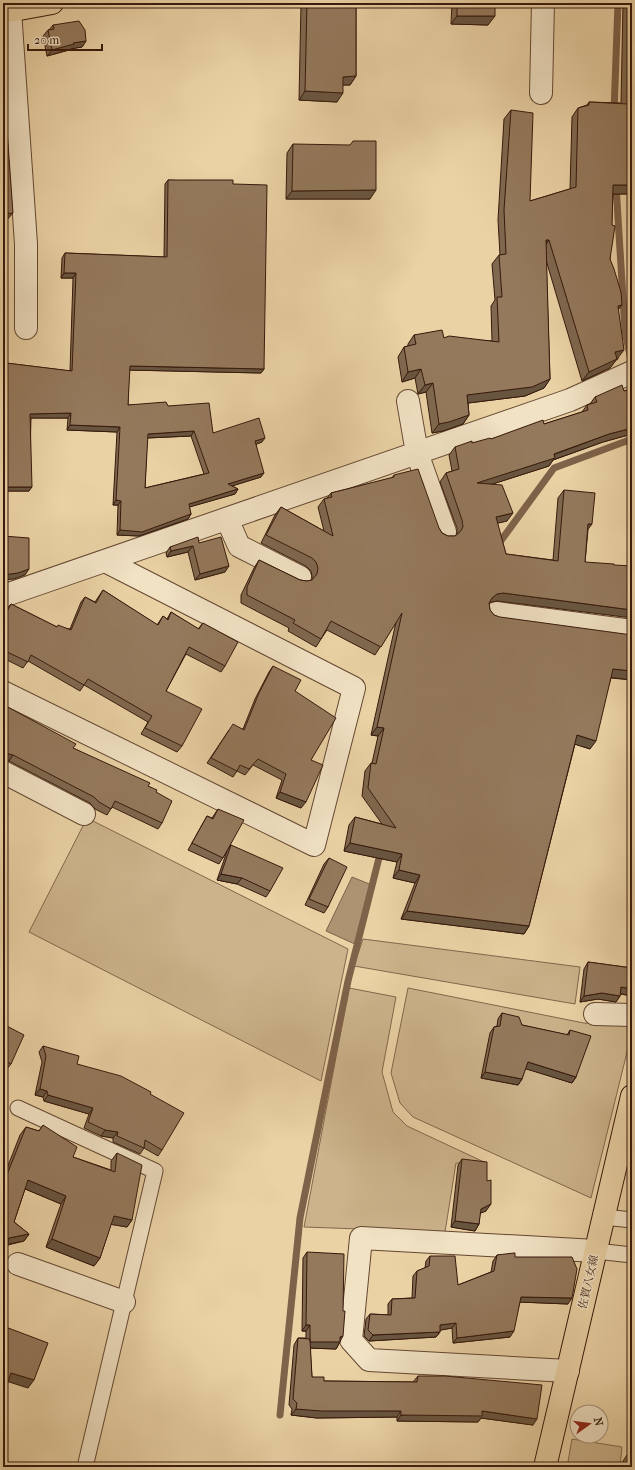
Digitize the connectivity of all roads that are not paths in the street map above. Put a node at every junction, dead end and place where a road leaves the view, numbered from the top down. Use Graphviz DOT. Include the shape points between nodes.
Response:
graph roads {
  1 [pos="52,3"];
  2 [pos="543,3"];
  3 [pos="7,11"];
  4 [pos="541,93"];
  5 [pos="26,328"];
  6 [pos="632,372"];
  7 [pos="408,401"];
  8 [pos="417,453"];
  9 [pos="227,519"];
  10 [pos="445,532"];
  11 [pos="105,561"];
  12 [pos="300,577"];
  13 [pos="3,596"];
  14 [pos="496,613"];
  15 [pos="632,631"];
  16 [pos="3,692"];
  17 [pos="3,772"];
  18 [pos="84,814"];
  19 [pos="595,1014"];
  20 [pos="632,1015"];
  21 [pos="632,1096"];
  22 [pos="18,1108"];
  23 [pos="604,1217"];
  24 [pos="632,1220"];
  25 [pos="596,1251"];
  26 [pos="632,1255"];
  27 [pos="18,1264"];
  28 [pos="124,1302"];
  29 [pos="568,1371"];
  30 [pos="85,1467"];
  31 [pos="545,1467"];
  1 -- 3 [label="main road"];
  2 -- 4 [label="street"];
  3 -- 5 [label="street" via="26,244"];
  6 -- 8 [label="street" via="570,400"];
  7 -- 8 [label="street"];
  8 -- 9 [label="street"];
  8 -- 10 [label="street"];
  9 -- 11 [label="street"];
  9 -- 12 [label="street" via="240,546"];
  11 -- 13 [label="street"];
  11 -- 16 [label="street" via="354,688 314,845"];
  14 -- 15 [label="street"];
  17 -- 18 [label="street"];
  19 -- 20 [label="street"];
  21 -- 23 [label="main road, 佐賀八女線"];
  22 -- 28 [label="lane" via="155,1171"];
  23 -- 24 [label="lane"];
  23 -- 25 [label="main road, 佐賀八女線"];
  25 -- 26 [label="lane"];
  25 -- 29 [label="main road, 佐賀八女線"];
  25 -- 29 [label="street" via="361,1238 351,1340 369,1360"];
  27 -- 28 [label="street"];
  28 -- 30 [label="lane"];
  29 -- 31 [label="main road, 佐賀八女線"];
}
